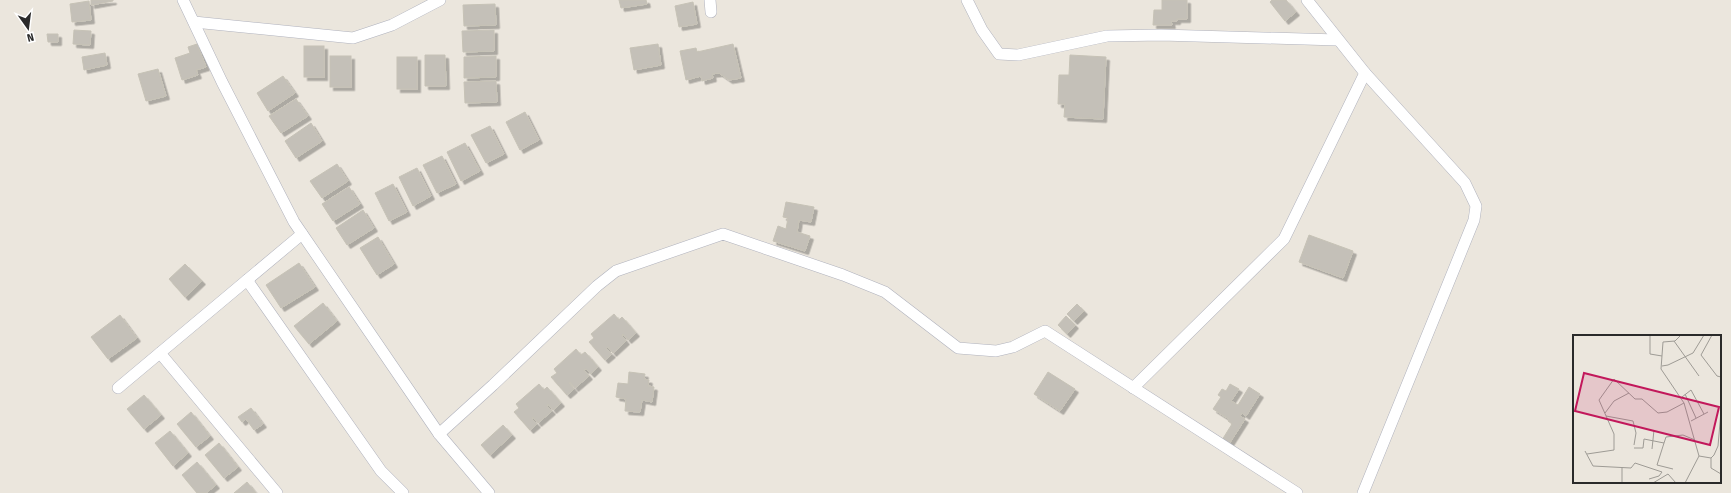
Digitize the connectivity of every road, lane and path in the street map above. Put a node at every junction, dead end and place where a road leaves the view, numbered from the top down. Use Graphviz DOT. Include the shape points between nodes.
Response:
graph roads {
  1 [pos="183,0"];
  2 [pos="440,0"];
  3 [pos="710,0"];
  4 [pos="967,0"];
  5 [pos="1307,0"];
  6 [pos="711,12"];
  7 [pos="194,22"];
  8 [pos="1338,40"];
  9 [pos="1365,73"];
  10 [pos="302,234"];
  11 [pos="247,280"];
  12 [pos="160,353"];
  13 [pos="118,388"];
  14 [pos="1133,388"];
  15 [pos="439,434"];
  16 [pos="485,492"];
  17 [pos="277,493"];
  18 [pos="403,493"];
  19 [pos="1296,493"];
  20 [pos="1363,493"];
  1 -- 7 [label="street"];
  2 -- 7 [label="street" via="392,25 353,38"];
  3 -- 6 [label="street"];
  4 -- 8 [label="street" via="982,30 999,54 1018,55 1107,36"];
  5 -- 8 [label="street"];
  7 -- 10 [label="street"];
  8 -- 9 [label="street"];
  9 -- 14 [label="street" via="1284,239"];
  9 -- 20 [label="street" via="1465,183 1476,206 1474,220"];
  10 -- 11 [label="street"];
  10 -- 15 [label="street"];
  11 -- 12 [label="street"];
  11 -- 18 [label="street" via="381,471"];
  12 -- 13 [label="street"];
  12 -- 17 [label="street"];
  14 -- 15 [label="street" via="1045,332 1013,347 996,351 958,348 885,292 723,234 616,271"];
  14 -- 19 [label="street"];
  15 -- 16 [label="street"];
}
